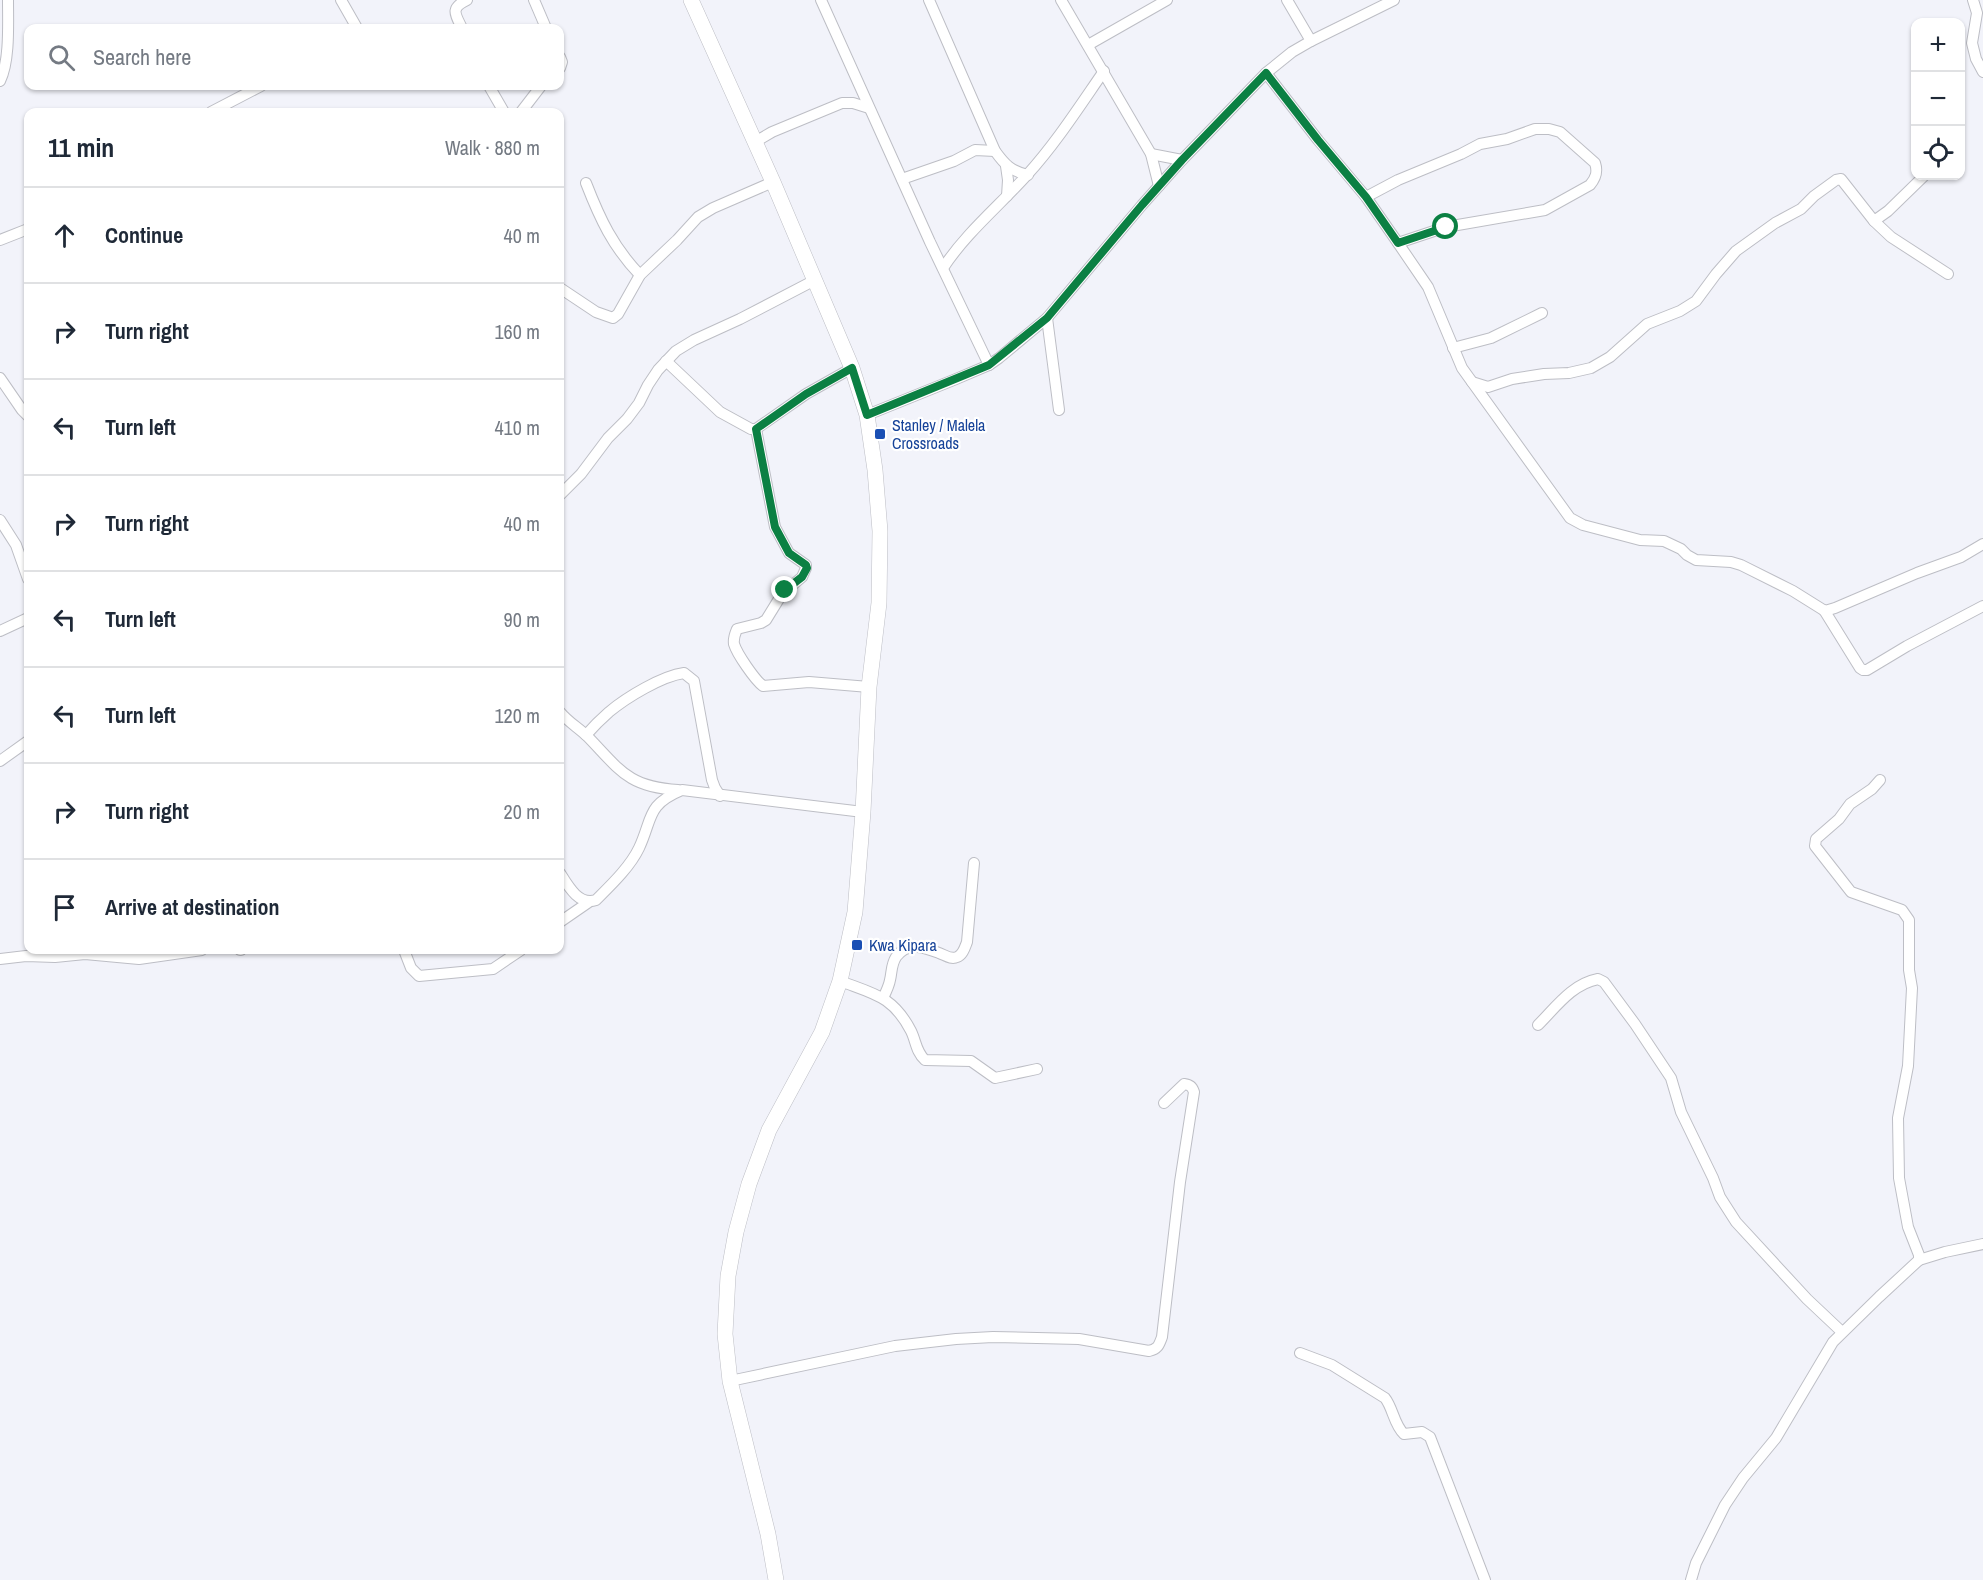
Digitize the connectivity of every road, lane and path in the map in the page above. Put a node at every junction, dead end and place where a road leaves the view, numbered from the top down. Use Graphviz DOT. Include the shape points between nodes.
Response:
graph roads {
  1 [pos="8,0"];
  2 [pos="341,0"];
  3 [pos="467,0"];
  4 [pos="534,0"];
  5 [pos="691,0"];
  6 [pos="929,0"];
  7 [pos="1061,0"];
  8 [pos="1167,0"];
  9 [pos="1287,0"];
  10 [pos="1394,0"];
  11 [pos="1973,0"];
  12 [pos="824,1"];
  13 [pos="355,24"];
  14 [pos="460,24"];
  15 [pos="544,24"];
  16 [pos="1311,41"];
  17 [pos="1088,45"];
  18 [pos="1104,71"];
  19 [pos="1983,72"];
  20 [pos="1266,73"];
  21 [pos="0,81"];
  22 [pos="857,82"];
  23 [pos="253,90"];
  24 [pos="491,90"];
  25 [pos="538,90"];
  26 [pos="842,103"];
  27 [pos="220,108"];
  28 [pos="502,108"];
  29 [pos="524,108"];
  30 [pos="869,108"];
  31 [pos="755,142"];
  32 [pos="995,151"];
  33 [pos="1151,154"];
  34 [pos="1182,160"];
  35 [pos="1006,166"];
  36 [pos="1028,175"];
  37 [pos="902,179"];
  38 [pos="1920,180"];
  39 [pos="773,182"];
  40 [pos="585,183"];
  41 [pos="1159,186"];
  42 [pos="1007,196"];
  43 [pos="1366,197"];
  44 [pos="1874,221"];
  45 [pos="24,231"];
  46 [pos="0,240"];
  47 [pos="1398,243"];
  48 [pos="944,268"];
  49 [pos="1948,274"];
  50 [pos="640,275"];
  51 [pos="815,280"];
  52 [pos="564,291"];
  53 [pos="1542,314"];
  54 [pos="1047,318"];
  55 [pos="1453,348"];
  56 [pos="666,361"];
  57 [pos="989,365"];
  58 [pos="852,368"];
  59 [pos="0,378"];
  60 [pos="1472,381"];
  61 [pos="1059,410"];
  62 [pos="24,412"];
  63 [pos="867,415"];
  64 [pos="756,429"];
  65 [pos="564,491"];
  66 [pos="0,520"];
  67 [pos="1983,544"];
  68 [pos="24,568"];
  69 [pos="1983,606"];
  70 [pos="1824,610"];
  71 [pos="24,620"];
  72 [pos="0,631"];
  73 [pos="869,687"];
  74 [pos="564,716"];
  75 [pos="586,735"];
  76 [pos="24,744"];
  77 [pos="0,761"];
  78 [pos="1880,780"];
  79 [pos="682,790"];
  80 [pos="720,796"];
  81 [pos="863,812"];
  82 [pos="974,863"];
  83 [pos="564,880"];
  84 [pos="589,902"];
  85 [pos="564,919"];
  86 [pos="85,954"];
  87 [pos="85,954"];
  88 [pos="174,954"];
  89 [pos="406,954"];
  90 [pos="515,954"];
  91 [pos="0,959"];
  92 [pos="840,981"];
  93 [pos="884,998"];
  94 [pos="1538,1025"];
  95 [pos="1037,1069"];
  96 [pos="1164,1103"];
  97 [pos="1983,1244"];
  98 [pos="1919,1260"];
  99 [pos="1842,1332"];
  100 [pos="1300,1353"];
  101 [pos="730,1381"];
  102 [pos="776,1580"];
  103 [pos="1485,1580"];
  104 [pos="1691,1580"];
  1 -- 21 [label="street" via="4,74"];
  2 -- 13 [label="street"];
  3 -- 14 [label="street" via="455,12"];
  4 -- 15 [label="street"];
  5 -- 31 [label="main road"];
  6 -- 32 [label="street"];
  7 -- 17 [label="street"];
  8 -- 17 [label="street"];
  9 -- 16 [label="street"];
  10 -- 16 [label="street"];
  11 -- 19 [label="street" via="1977,14 1972,43"];
  12 -- 22 [label="street"];
  16 -- 20 [label="street"];
  17 -- 18 [label="street"];
  18 -- 33 [label="street"];
  18 -- 36 [label="street" via="1056,142"];
  20 -- 34 [label="street"];
  20 -- 43 [label="street"];
  22 -- 26 [label="street"];
  22 -- 30 [label="street"];
  23 -- 27 [label="street"];
  24 -- 28 [label="street"];
  25 -- 29 [label="street"];
  26 -- 30 [label="street"];
  26 -- 31 [label="street"];
  30 -- 37 [label="street"];
  31 -- 39 [label="main road"];
  32 -- 35 [label="street"];
  32 -- 37 [label="street" via="975,150"];
  33 -- 34 [label="street"];
  33 -- 41 [label="street"];
  34 -- 41 [label="street"];
  35 -- 36 [label="street"];
  35 -- 42 [label="street"];
  36 -- 42 [label="street"];
  37 -- 48 [label="street"];
  38 -- 44 [label="street"];
  39 -- 50 [label="street" via="704,213"];
  39 -- 51 [label="main road"];
  40 -- 50 [label="street" via="612,241"];
  41 -- 54 [label="street"];
  42 -- 48 [label="street"];
  43 -- 47 [label="street"];
  43 -- 47 [label="street" via="1480,144 1535,129 1560,132 1595,163 1595,179 1590,185 1545,210 1446,227"];
  44 -- 49 [label="street" via="1891,237"];
  44 -- 60 [label="street" via="1845,183 1836,180 1801,209 1736,251 1696,301 1647,324 1591,368 1512,379 1488,387"];
  45 -- 46 [label="street"];
  47 -- 55 [label="street" via="1428,287"];
  48 -- 57 [label="street"];
  50 -- 52 [label="street" via="613,318 596,312"];
  51 -- 56 [label="street" via="694,340"];
  51 -- 58 [label="main road"];
  53 -- 55 [label="street" via="1491,338"];
  54 -- 57 [label="street"];
  54 -- 61 [label="street"];
  55 -- 60 [label="street"];
  56 -- 64 [label="street" via="720,412"];
  56 -- 65 [label="street" via="627,419"];
  57 -- 63 [label="street"];
  58 -- 63 [label="main road"];
  58 -- 64 [label="street"];
  59 -- 62 [label="street"];
  60 -- 70 [label="street" via="1575,522 1640,540 1664,541 1696,560 1731,562"];
  63 -- 73 [label="main road" via="880,531 879,603"];
  64 -- 73 [label="street" via="775,527 789,553 807,568 782,594 766,620 737,629 735,646 763,686 816,682"];
  66 -- 68 [label="street" via="16,545"];
  67 -- 70 [label="street" via="1961,557"];
  69 -- 70 [label="street" via="1867,670 1860,668"];
  71 -- 72 [label="street"];
  73 -- 81 [label="main road"];
  74 -- 75 [label="street"];
  75 -- 79 [label="street" via="621,772 642,784"];
  75 -- 80 [label="street" via="610,711 663,679 684,673 694,681 712,780"];
  76 -- 77 [label="street"];
  78 -- 98 [label="street" via="1850,804 1816,839 1815,846 1851,892 1902,910 1909,920 1912,1011 1908,1066 1898,1118 1899,1178"];
  79 -- 80 [label="street"];
  79 -- 84 [label="street" via="666,796 656,806 633,857 603,893"];
  80 -- 81 [label="street"];
  81 -- 92 [label="main road" via="855,912"];
  82 -- 93 [label="street" via="967,942 962,954 950,958 911,946 905,948 895,959"];
  83 -- 84 [label="street" via="581,900"];
  84 -- 85 [label="street"];
  86 -- 88 [label="street" via="139,959"];
  87 -- 91 [label="street"];
  89 -- 90 [label="street" via="419,976 493,969"];
  92 -- 93 [label="street"];
  92 -- 101 [label="main road" via="822,1032 769,1130 748,1184 728,1276 725,1334"];
  93 -- 95 [label="street" via="903,1015 925,1060 971,1061 995,1078"];
  94 -- 99 [label="street" via="1574,989 1589,981 1604,982 1671,1078 1681,1112 1720,1197 1736,1222"];
  96 -- 101 [label="street" via="1184,1084 1193,1088 1162,1337 1154,1350 1079,1339 956,1339 895,1346"];
  97 -- 98 [label="street"];
  98 -- 99 [label="street"];
  99 -- 104 [label="street" via="1776,1438 1725,1505"];
  100 -- 103 [label="street" via="1332,1365 1382,1395 1404,1434 1422,1432 1430,1437"];
  101 -- 102 [label="main road"];
}
